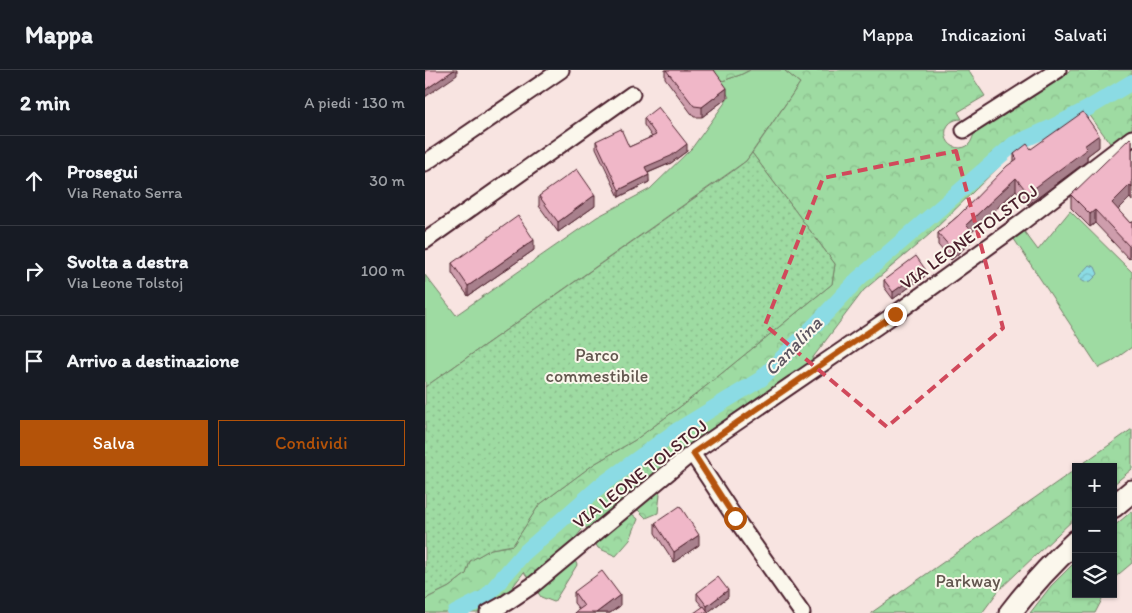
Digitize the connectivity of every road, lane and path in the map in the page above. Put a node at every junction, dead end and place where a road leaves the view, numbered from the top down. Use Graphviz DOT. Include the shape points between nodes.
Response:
graph roads {
  1 [pos="561,70"];
  2 [pos="1058,70"];
  3 [pos="632,94"];
  4 [pos="965,130"];
  5 [pos="1132,138"];
  6 [pos="425,163"];
  7 [pos="425,241"];
  8 [pos="693,453"];
  9 [pos="1132,491"];
  10 [pos="1117,503"];
  11 [pos="1072,545"];
  12 [pos="489,613"];
  13 [pos="802,613"];
  14 [pos="1010,613"];
  1 -- 6 [label="street"];
  2 -- 4 [label="street"];
  3 -- 7 [label="street"];
  5 -- 8 [label="street, VIA LEONE TOLSTOJ" via="895,314"];
  8 -- 12 [label="street, VIA LEONE TOLSTOJ" via="533,584"];
  8 -- 13 [label="street"];
  9 -- 10 [label="main road"];
  11 -- 14 [label="main road"];
}
